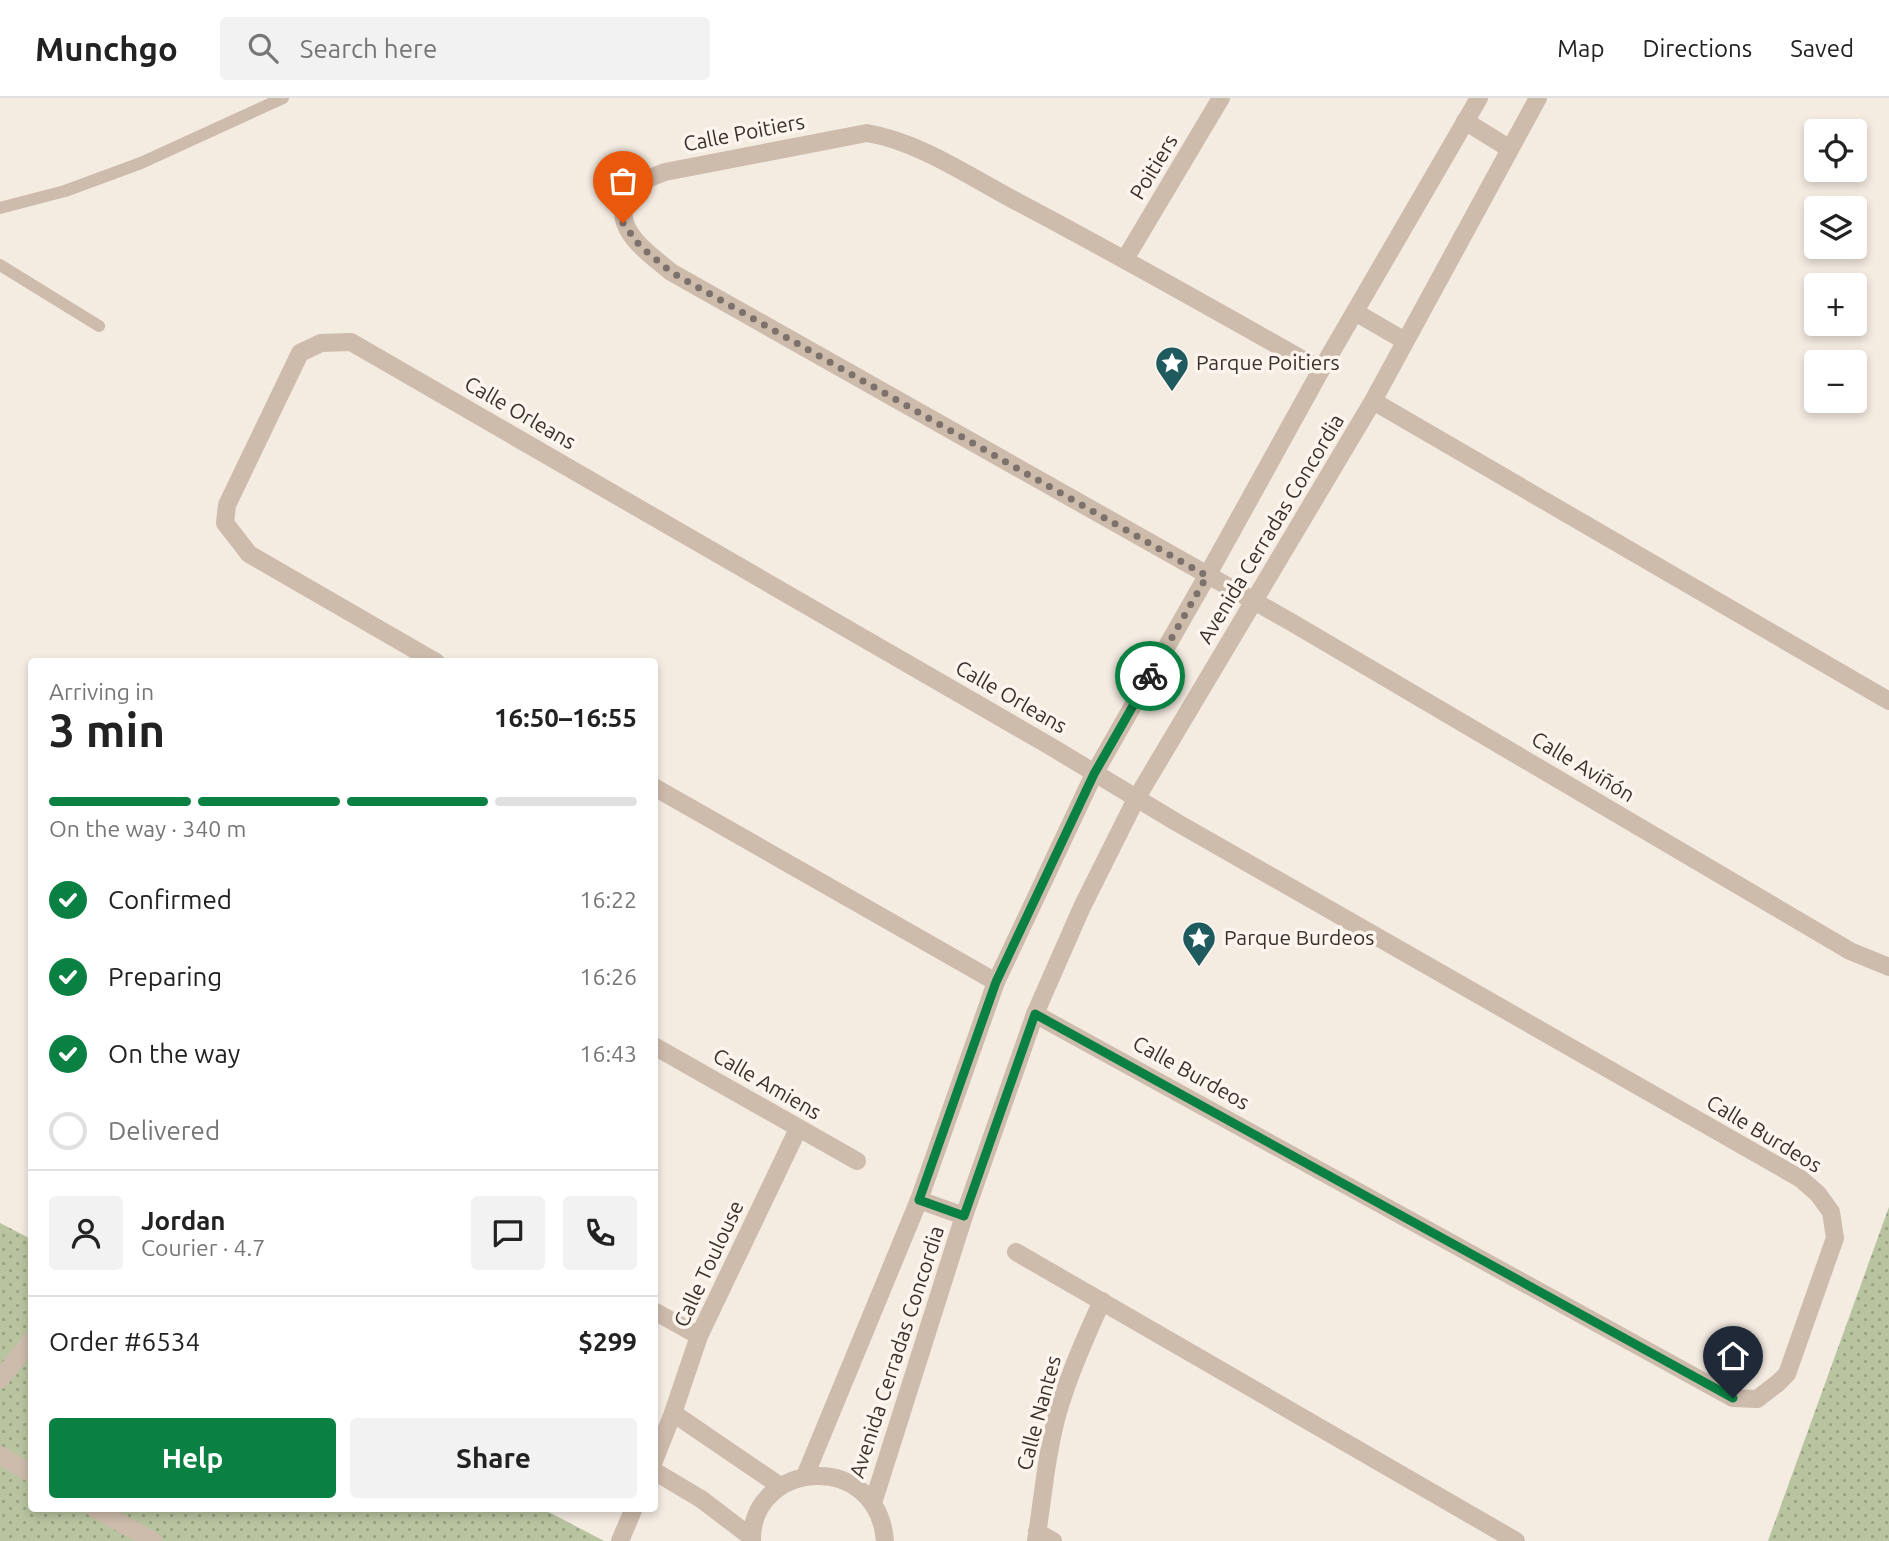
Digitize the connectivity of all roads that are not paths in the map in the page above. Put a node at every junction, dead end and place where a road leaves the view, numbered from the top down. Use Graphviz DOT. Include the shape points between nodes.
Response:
graph roads {
  1 [pos="283,98"];
  2 [pos="1221,98"];
  3 [pos="1479,98"];
  4 [pos="1538,98"];
  5 [pos="1465,121"];
  6 [pos="1510,149"];
  7 [pos="0,208"];
  8 [pos="1125,259"];
  9 [pos="0,265"];
  10 [pos="1355,313"];
  11 [pos="99,326"];
  12 [pos="1405,341"];
  13 [pos="1321,370"];
  14 [pos="1373,401"];
  15 [pos="1207,576"];
  16 [pos="1255,602"];
  17 [pos="429,658"];
  18 [pos="1889,701"];
  19 [pos="1094,774"];
  20 [pos="658,789"];
  21 [pos="1136,799"];
  22 [pos="1889,967"];
  23 [pos="996,982"];
  24 [pos="1035,1014"];
  25 [pos="658,1048"];
  26 [pos="799,1129"];
  27 [pos="857,1161"];
  28 [pos="919,1200"];
  29 [pos="964,1216"];
  30 [pos="1016,1252"];
  31 [pos="1102,1301"];
  32 [pos="658,1313"];
  33 [pos="699,1336"];
  34 [pos="28,1344"];
  35 [pos="0,1380"];
  36 [pos="673,1413"];
  37 [pos="658,1451"];
  38 [pos="0,1455"];
  39 [pos="28,1472"];
  40 [pos="658,1473"];
  41 [pos="805,1476"];
  42 [pos="780,1486"];
  43 [pos="873,1503"];
  44 [pos="101,1512"];
  45 [pos="632,1512"];
  46 [pos="1037,1536"];
  47 [pos="751,1539"];
  48 [pos="153,1541"];
  49 [pos="620,1541"];
  50 [pos="885,1541"];
  51 [pos="1053,1541"];
  52 [pos="1516,1541"];
  1 -- 7 [label="lane" via="141,163 65,191"];
  2 -- 8 [label="street, Poitiers"];
  3 -- 5 [label="street, Avenida Cerradas Concordia"];
  4 -- 6 [label="street, Avenida Cerradas Concordia"];
  5 -- 6 [label="street"];
  5 -- 10 [label="street, Avenida Cerradas Concordia"];
  6 -- 12 [label="street, Avenida Cerradas Concordia"];
  8 -- 13 [label="street, Calle Poitiers"];
  8 -- 15 [label="street, Calle Poitiers" via="907,145 867,133 664,172 640,184 624,205 623,223 640,246 671,272"];
  9 -- 11 [label="lane"];
  10 -- 12 [label="street"];
  10 -- 13 [label="street, Avenida Cerradas Concordia"];
  12 -- 14 [label="street, Avenida Cerradas Concordia"];
  13 -- 15 [label="street, Avenida Cerradas Concordia"];
  14 -- 16 [label="street, Avenida Cerradas Concordia"];
  14 -- 18 [label="street"];
  15 -- 16 [label="street, Calle Poitiers"];
  15 -- 19 [label="street, Avenida Cerradas Concordia"];
  16 -- 21 [label="street, Avenida Cerradas Concordia"];
  16 -- 22 [label="street, Calle Aviñón" via="1850,951"];
  17 -- 19 [label="street, Calle Orleans" via="249,554 225,523 228,505 300,353 321,343 351,342"];
  19 -- 21 [label="street, Calle Burdeos"];
  19 -- 23 [label="street, Avenida Cerradas Concordia"];
  20 -- 23 [label="street"];
  21 -- 24 [label="street, Avenida Cerradas Concordia"];
  21 -- 24 [label="street, Calle Burdeos" via="1801,1179 1818,1194 1831,1212 1835,1238 1787,1374 1757,1399 1733,1398"];
  23 -- 28 [label="street, Avenida Cerradas Concordia"];
  24 -- 29 [label="street, Avenida Cerradas Concordia"];
  25 -- 26 [label="street, Calle Amiens"];
  26 -- 27 [label="street, Calle Amiens"];
  26 -- 33 [label="street, Calle Toulouse"];
  28 -- 29 [label="street"];
  28 -- 41 [label="street, Avenida Cerradas Concordia"];
  29 -- 43 [label="street, Avenida Cerradas Concordia"];
  30 -- 31 [label="street"];
  31 -- 46 [label="street, Calle Nantes" via="1057,1413"];
  31 -- 52 [label="street"];
  32 -- 33 [label="street"];
  33 -- 36 [label="street, Calle Toulouse"];
  34 -- 35 [label="street"];
  36 -- 37 [label="street, Calle Toulouse"];
  36 -- 42 [label="street"];
  38 -- 39 [label="street"];
  40 -- 47 [label="street" via="701,1499"];
  41 -- 42 [label="street"];
  41 -- 43 [label="street" via="831,1476 854,1485"];
  42 -- 47 [label="street" via="760,1508"];
  43 -- 50 [label="street" via="884,1525"];
  44 -- 48 [label="street"];
  45 -- 49 [label="street"];
  46 -- 51 [label="street"];
}
